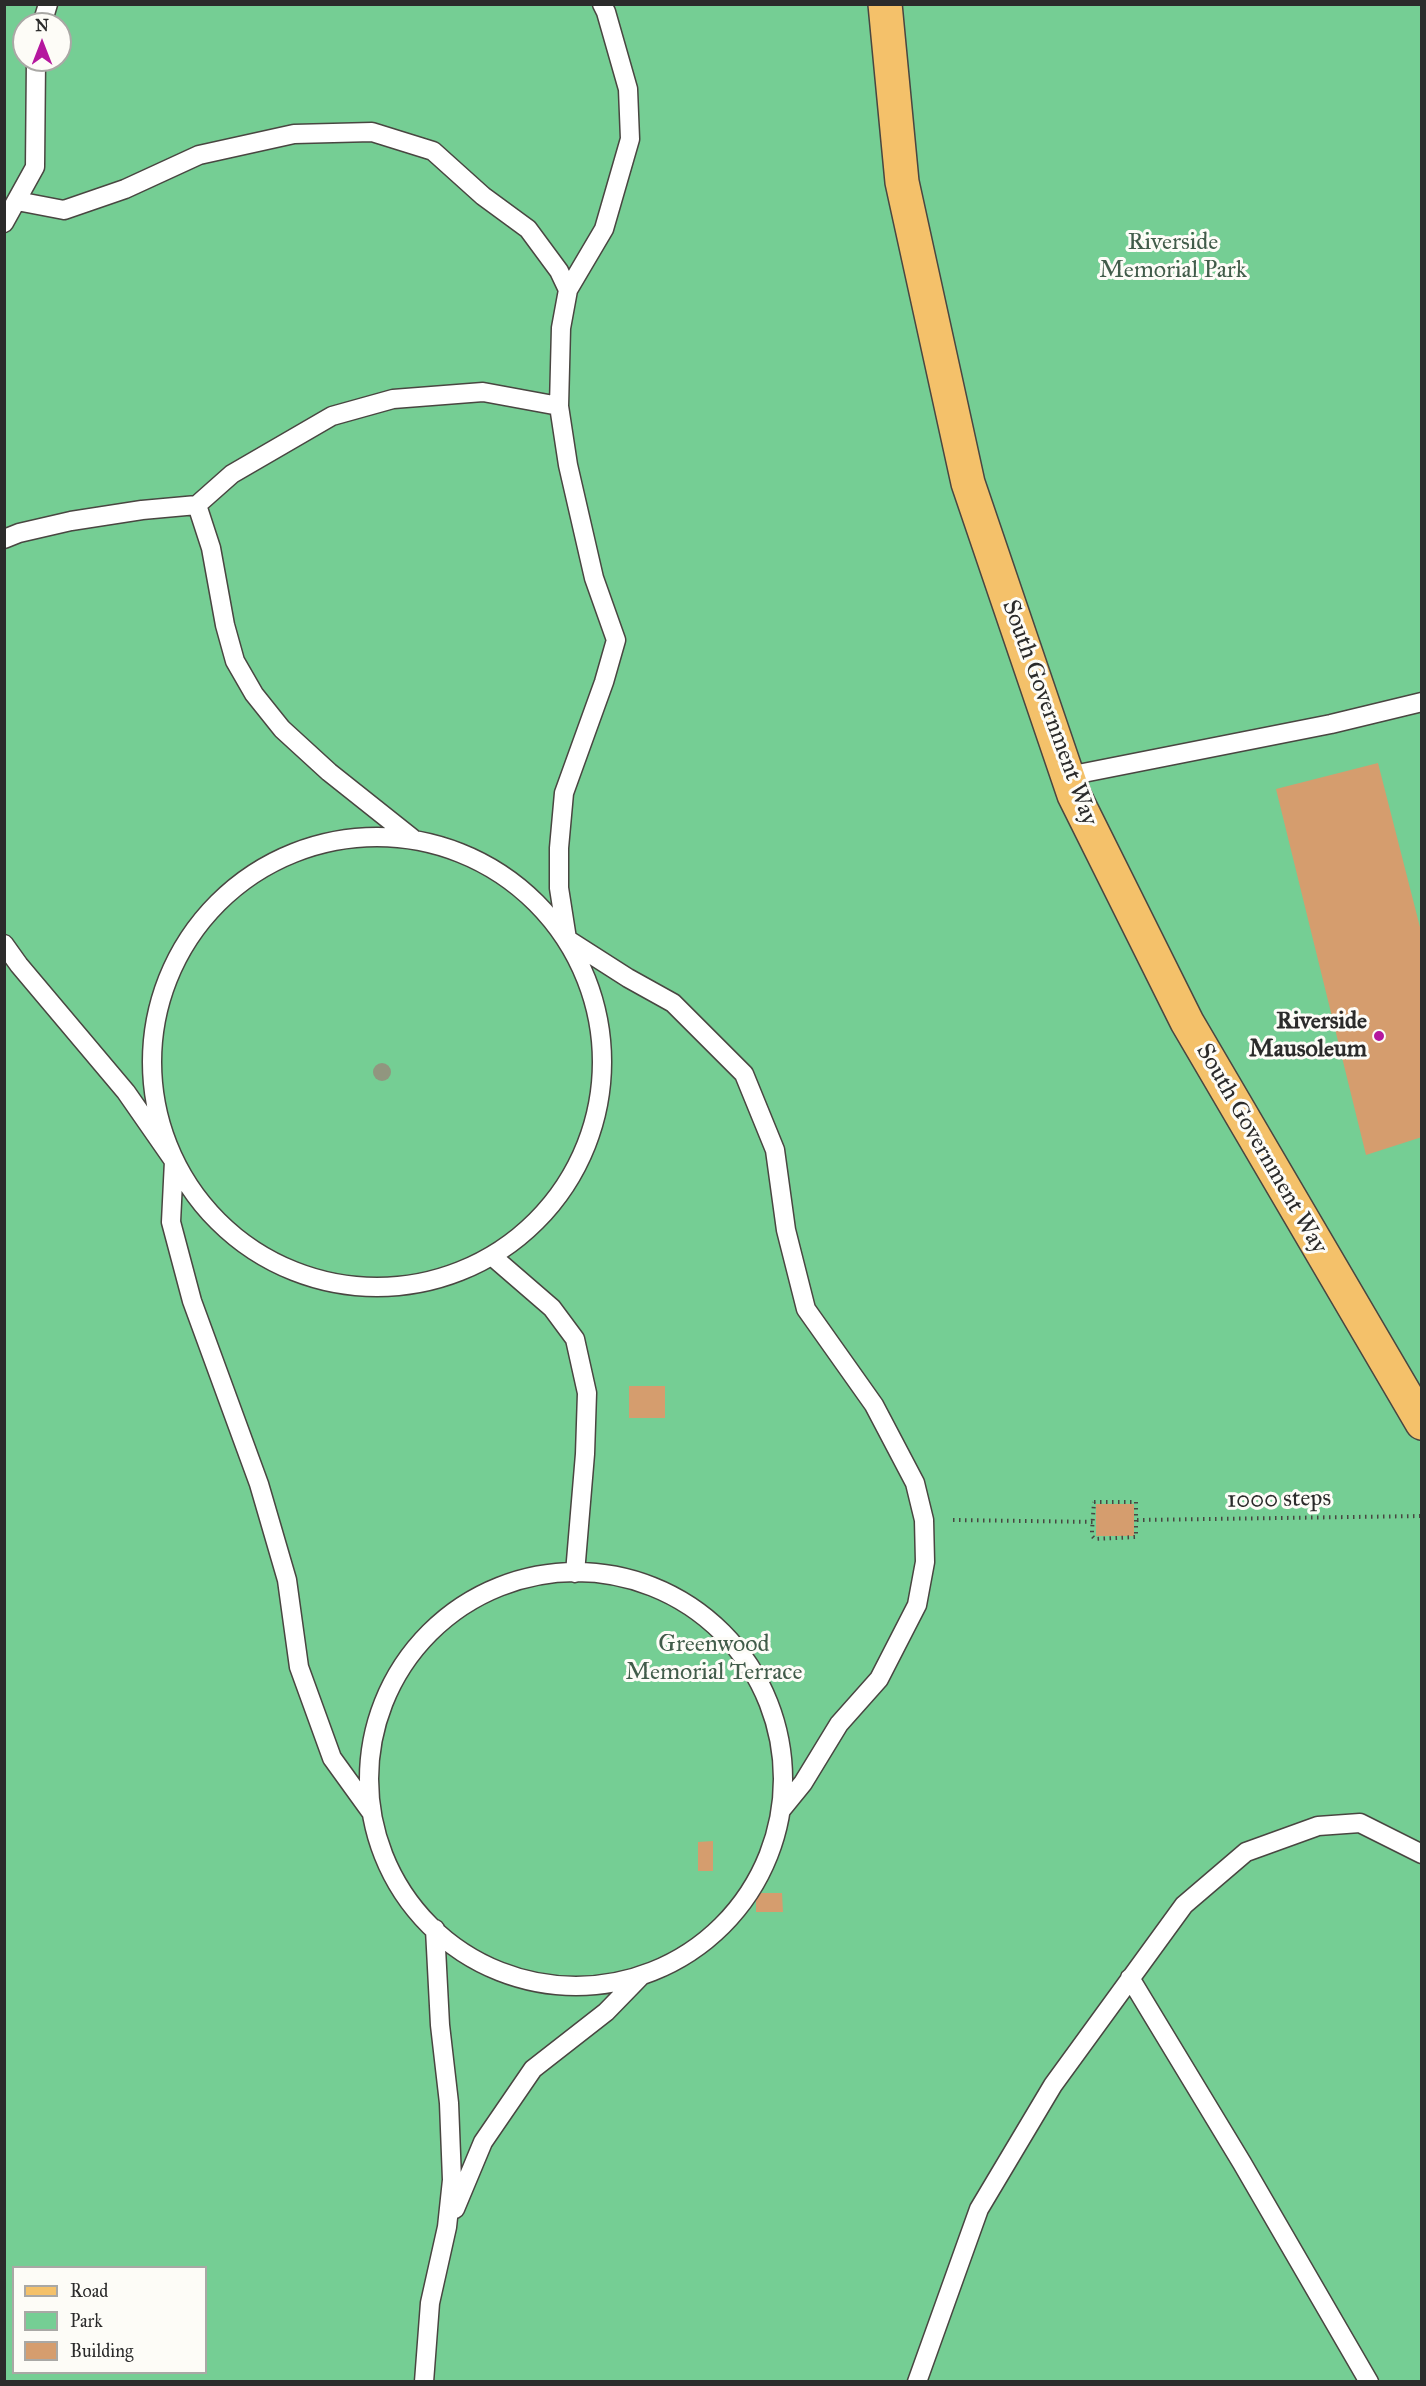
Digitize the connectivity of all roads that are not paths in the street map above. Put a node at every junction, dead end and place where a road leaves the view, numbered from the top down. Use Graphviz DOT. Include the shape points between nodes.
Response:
graph roads {
  1 [pos="602,4"];
  2 [pos="885,4"];
  3 [pos="36,72"];
  4 [pos="17,201"];
  5 [pos="4,223"];
  6 [pos="568,290"];
  7 [pos="559,406"];
  8 [pos="196,505"];
  9 [pos="4,539"];
  10 [pos="1422,702"];
  11 [pos="1068,776"];
  12 [pos="412,838"];
  13 [pos="567,939"];
  14 [pos="4,944"];
  15 [pos="174,1161"];
  16 [pos="493,1257"];
  17 [pos="1422,1423"];
  18 [pos="575,1573"];
  19 [pos="781,1810"];
  20 [pos="371,1812"];
  21 [pos="1422,1854"];
  22 [pos="435,1929"];
  23 [pos="642,1975"];
  24 [pos="1130,1978"];
  25 [pos="447,2227"];
  26 [pos="424,2382"];
  27 [pos="917,2382"];
  28 [pos="1369,2382"];
  1 -- 6 [label="lane" via="628,89 630,139 604,229"];
  2 -- 11 [label="main road, South Government Way" via="902,182 968,483"];
  3 -- 4 [label="lane" via="35,167"];
  4 -- 5 [label="lane"];
  4 -- 6 [label="lane" via="64,210 125,189 199,155 294,135 372,132 433,151 483,196 528,229"];
  6 -- 7 [label="lane" via="561,328"];
  7 -- 8 [label="lane" via="483,392 393,399 332,416 232,474"];
  7 -- 13 [label="lane" via="594,578 616,640 564,793 559,888"];
  8 -- 9 [label="lane" via="71,521"];
  8 -- 12 [label="lane" via="211,548 234,661 254,694 282,729 329,772"];
  10 -- 11 [label="lane"];
  11 -- 17 [label="main road, South Government Way" via="1187,1022"];
  12 -- 13 [label="lane" via="448,847 497,870 530,895"];
  12 -- 15 [label="lane" via="369,837 307,848 266,865 225,895 189,937 160,998 151,1056 156,1109"];
  13 -- 16 [label="lane" via="595,999 603,1035 601,1101 580,1163 560,1197 526,1234"];
  13 -- 19 [label="lane" via="673,1003 744,1074 775,1150 786,1230 806,1309 874,1405 915,1483 924,1520 925,1562 917,1605 879,1679 839,1724 803,1783"];
  14 -- 15 [label="lane" via="126,1092"];
  15 -- 16 [label="lane" via="200,1203 232,1236 278,1265 330,1284 379,1288 448,1277"];
  15 -- 20 [label="lane" via="171,1222 192,1301 262,1494 287,1580 298,1667 332,1758"];
  16 -- 18 [label="lane" via="552,1308 575,1339 587,1393"];
  18 -- 19 [label="lane" via="611,1575 672,1596 711,1621 737,1648 758,1678 773,1712 782,1749"];
  18 -- 20 [label="lane" via="513,1582 468,1602 429,1633 398,1672 378,1717 369,1765"];
  19 -- 23 [label="lane" via="768,1859 750,1892 727,1921 668,1965"];
  20 -- 22 [label="lane" via="386,1862 411,1905"];
  21 -- 24 [label="lane" via="1360,1823 1318,1826 1246,1852 1184,1905"];
  22 -- 23 [label="lane" via="488,1966 534,1982 584,1986"];
  22 -- 25 [label="lane" via="449,2103 452,2180"];
  23 -- 25 [label="lane" via="606,2012 533,2069 483,2142"];
  24 -- 27 [label="lane" via="1053,2085 980,2209"];
  24 -- 28 [label="lane"];
  25 -- 26 [label="lane" via="430,2303"];
}
